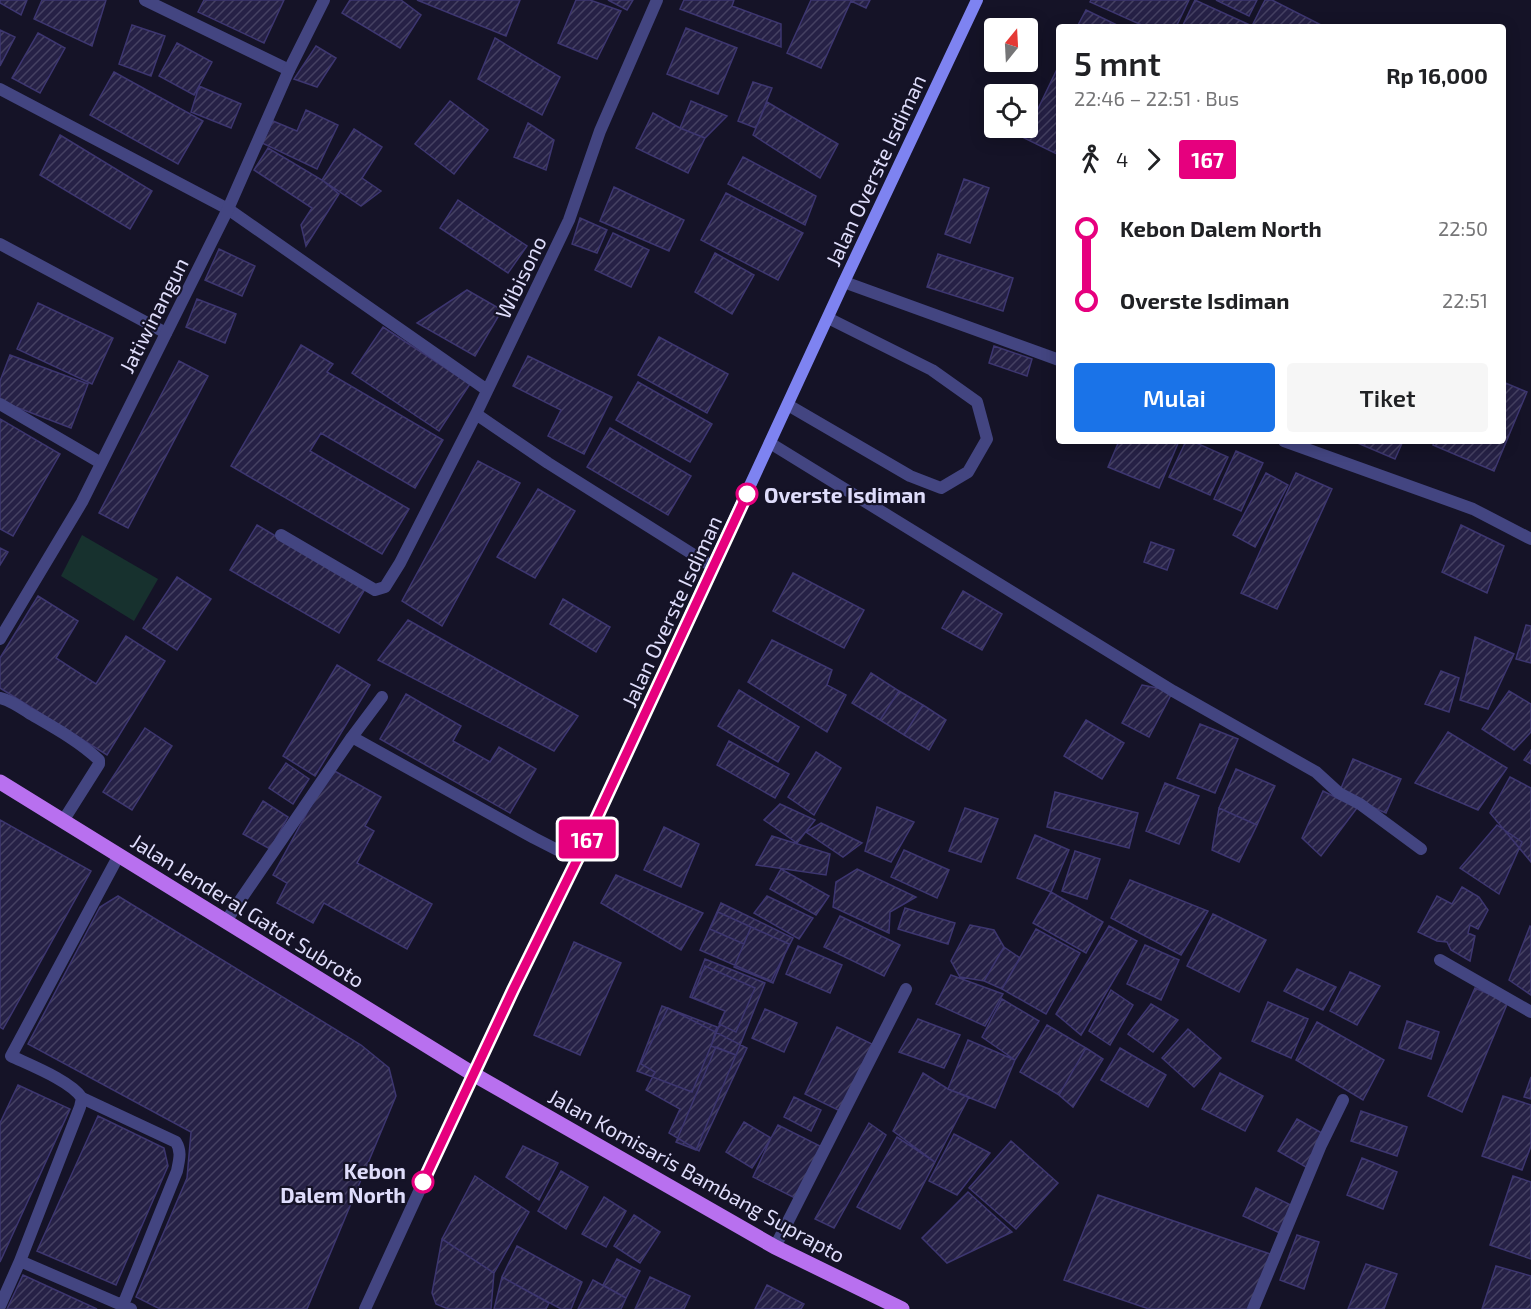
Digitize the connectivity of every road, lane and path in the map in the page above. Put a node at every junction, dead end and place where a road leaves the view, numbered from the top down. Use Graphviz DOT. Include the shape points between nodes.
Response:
graph roads {
  1 [pos="145,0"];
  2 [pos="324,0"];
  3 [pos="657,0"];
  4 [pos="977,0"];
  5 [pos="289,70"];
  6 [pos="0,88"];
  7 [pos="228,209"];
  8 [pos="0,244"];
  9 [pos="844,282"];
  10 [pos="828,318"];
  11 [pos="166,333"];
  12 [pos="1056,359"];
  13 [pos="487,390"];
  14 [pos="0,404"];
  15 [pos="788,405"];
  16 [pos="476,414"];
  17 [pos="770,443"];
  18 [pos="1292,444"];
  19 [pos="101,463"];
  20 [pos="281,535"];
  21 [pos="1531,539"];
  22 [pos="713,567"];
  23 [pos="0,639"];
  24 [pos="382,697"];
  25 [pos="0,698"];
  26 [pos="352,737"];
  27 [pos="0,782"];
  28 [pos="63,821"];
  29 [pos="1421,849"];
  30 [pos="119,855"];
  31 [pos="577,860"];
  32 [pos="226,921"];
  33 [pos="1440,960"];
  34 [pos="906,989"];
  35 [pos="1531,1012"];
  36 [pos="6,1053"];
  37 [pos="473,1074"];
  38 [pos="82,1098"];
  39 [pos="1343,1100"];
  40 [pos="775,1247"];
  41 [pos="20,1261"];
  42 [pos="0,1306"];
  43 [pos="127,1307"];
  44 [pos="365,1309"];
  45 [pos="902,1309"];
  46 [pos="1253,1309"];
  1 -- 5 [label="street"];
  2 -- 5 [label="street, Jatiwinangun"];
  3 -- 13 [label="street, Wibisono" via="600,131 569,220"];
  4 -- 9 [label="main road, Jalan Overste Isdiman"];
  5 -- 7 [label="street, Jatiwinangun"];
  6 -- 7 [label="street"];
  7 -- 11 [label="street, Jatiwinangun"];
  7 -- 13 [label="street"];
  8 -- 11 [label="street"];
  9 -- 10 [label="main road, Jalan Overste Isdiman"];
  9 -- 12 [label="street"];
  10 -- 15 [label="main road, Jalan Overste Isdiman"];
  10 -- 15 [label="street" via="932,370 977,402 987,439 968,472 941,488 910,476"];
  11 -- 19 [label="street, Jatiwinangun"];
  13 -- 16 [label="street, Wibisono"];
  14 -- 19 [label="street"];
  15 -- 17 [label="main road, Jalan Overste Isdiman"];
  16 -- 20 [label="street, Wibisono" via="385,587 375,590"];
  16 -- 22 [label="street"];
  17 -- 22 [label="main road, Jalan Overste Isdiman"];
  17 -- 29 [label="street" via="1173,691 1316,772 1339,793"];
  18 -- 21 [label="street" via="1473,509"];
  19 -- 23 [label="street, Jatiwinangun"];
  22 -- 31 [label="main road, Jalan Overste Isdiman"];
  24 -- 26 [label="street"];
  25 -- 28 [label="street" via="57,729 99,760"];
  26 -- 31 [label="street"];
  26 -- 32 [label="street"];
  27 -- 28 [label="main road, Jalan Jenderal Gatot Subroto"];
  28 -- 30 [label="main road, Jalan Jenderal Gatot Subroto"];
  30 -- 32 [label="main road, Jalan Jenderal Gatot Subroto"];
  30 -- 36 [label="street"];
  31 -- 37 [label="main road, Jalan Overste Isdiman"];
  32 -- 37 [label="main road, Jalan Jenderal Gatot Subroto"];
  33 -- 35 [label="street"];
  34 -- 40 [label="street"];
  36 -- 38 [label="street" via="78,1091"];
  37 -- 40 [label="main road, Jalan Komisaris Bambang Suprapto"];
  37 -- 44 [label="street"];
  38 -- 41 [label="street"];
  38 -- 43 [label="street" via="176,1142 180,1148 177,1171"];
  39 -- 46 [label="street"];
  40 -- 45 [label="main road, Jalan Komisaris Bambang Suprapto"];
  41 -- 42 [label="street"];
  41 -- 43 [label="street"];
}
